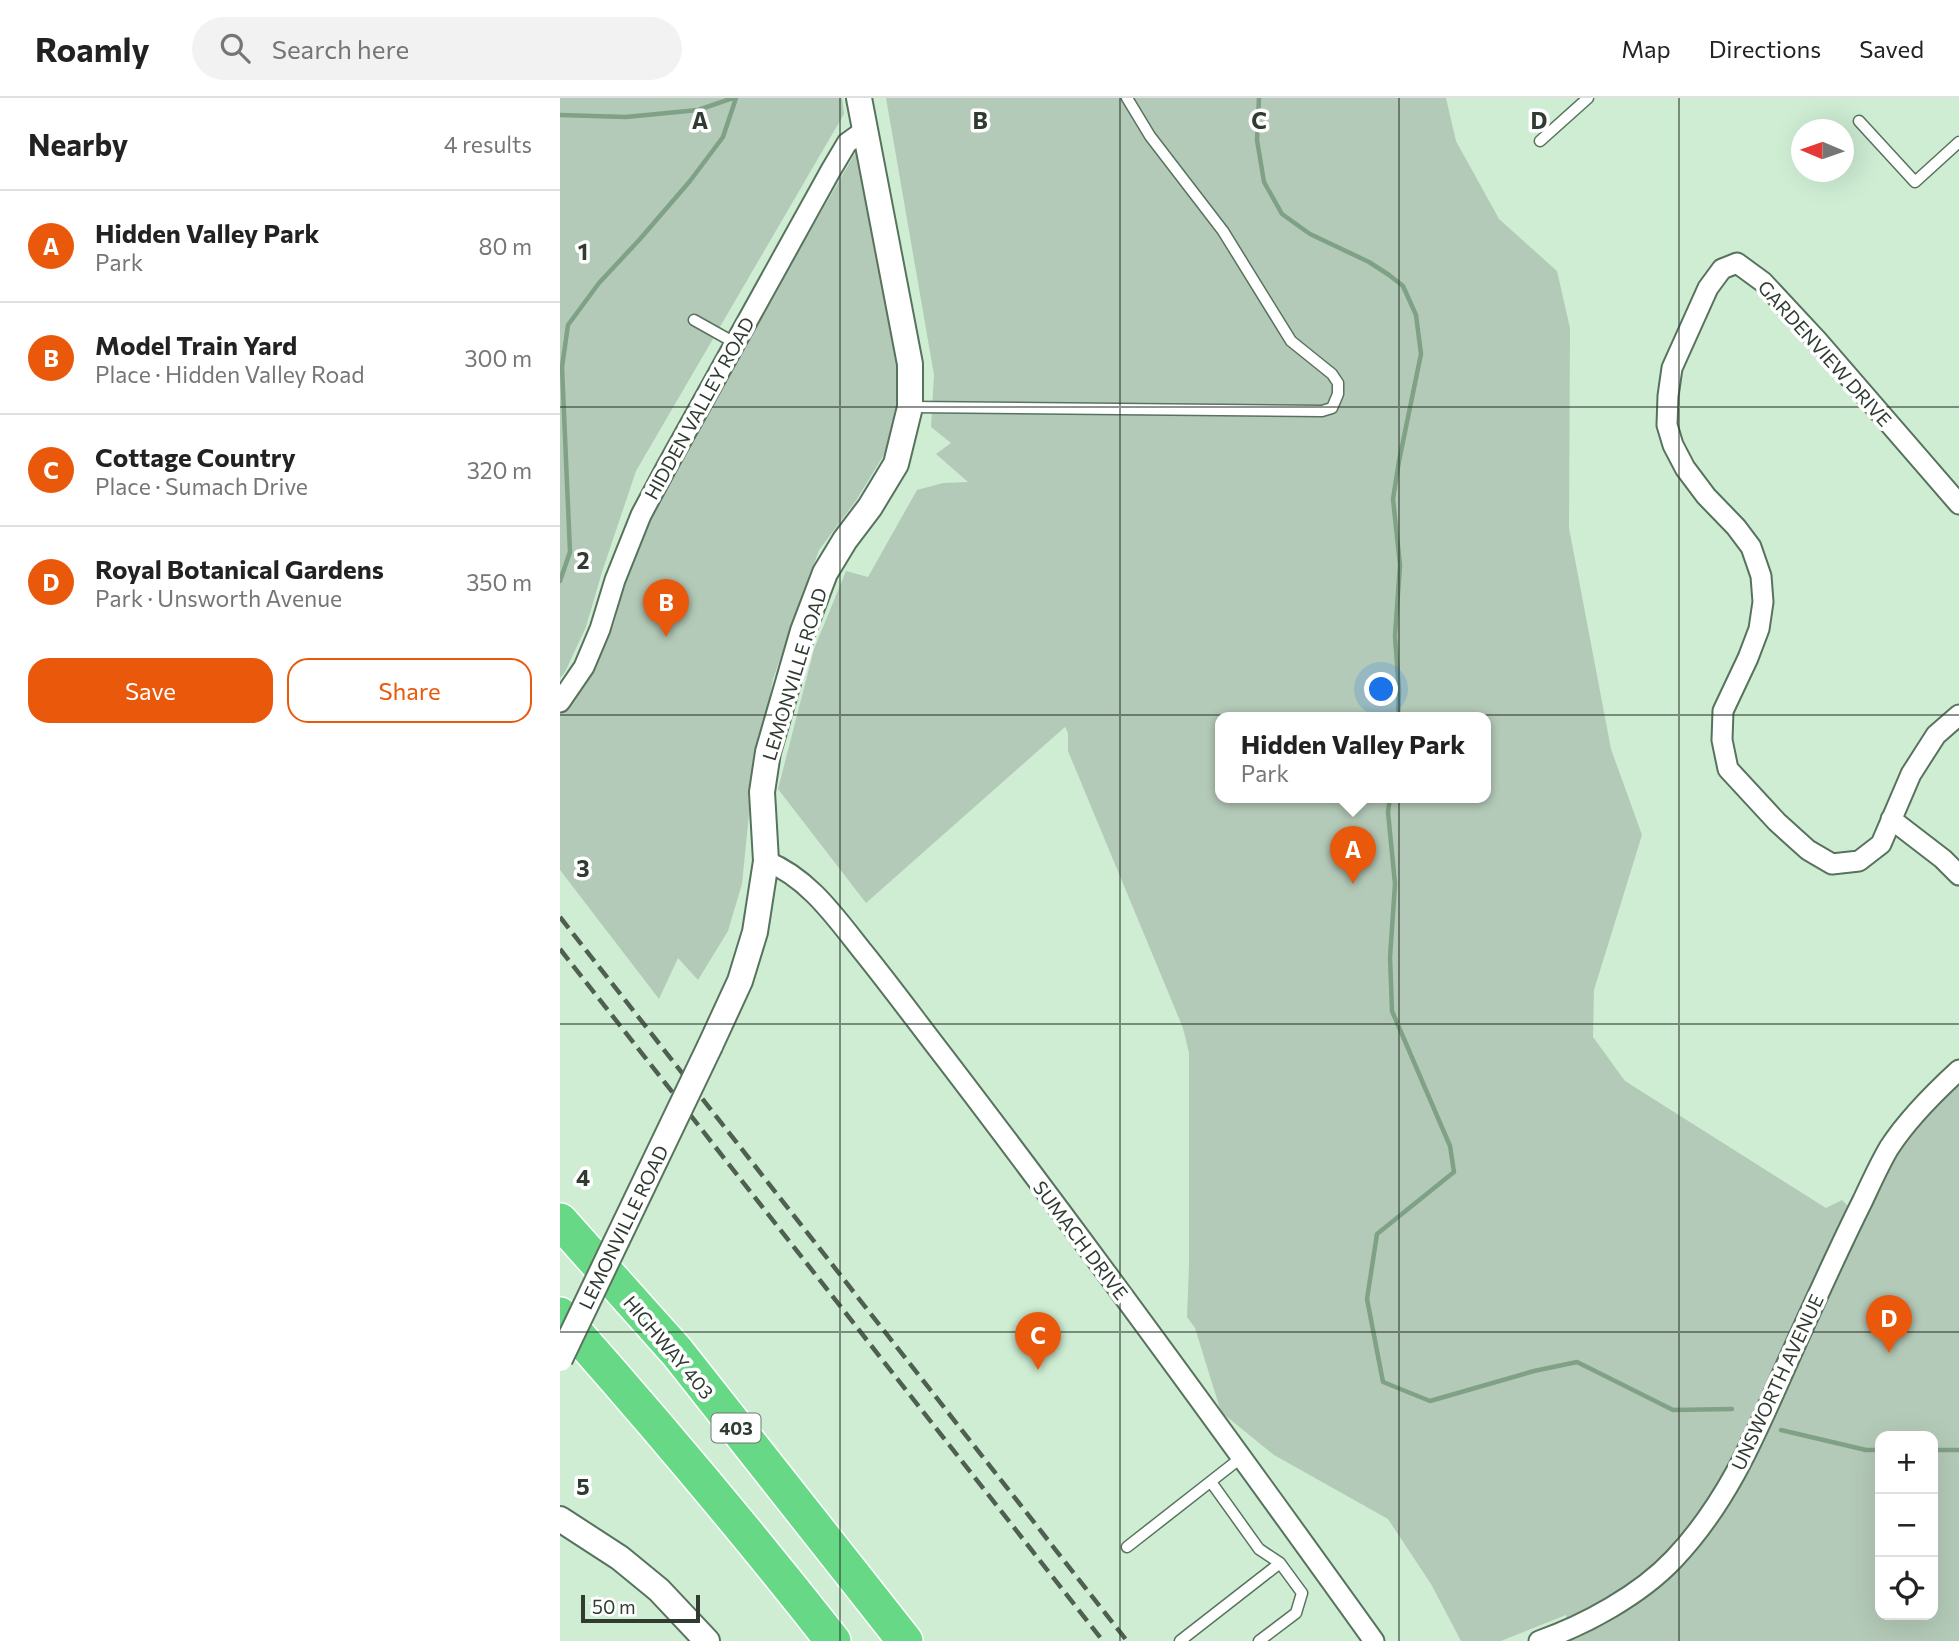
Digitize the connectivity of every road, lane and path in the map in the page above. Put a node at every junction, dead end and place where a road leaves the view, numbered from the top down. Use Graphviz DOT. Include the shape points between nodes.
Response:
graph roads {
  1 [pos="859,98"];
  2 [pos="1127,98"];
  3 [pos="1588,98"];
  4 [pos="1859,121"];
  5 [pos="865,130"];
  6 [pos="1540,141"];
  7 [pos="1959,142"];
  8 [pos="694,320"];
  9 [pos="735,343"];
  10 [pos="910,407"];
  11 [pos="1959,504"];
  12 [pos="560,702"];
  13 [pos="1959,715"];
  14 [pos="1891,819"];
  15 [pos="766,861"];
  16 [pos="1959,875"];
  17 [pos="1959,1070"];
  18 [pos="560,1221"];
  19 [pos="560,1315"];
  20 [pos="560,1359"];
  21 [pos="1242,1457"];
  22 [pos="1212,1482"];
  23 [pos="560,1519"];
  24 [pos="1127,1547"];
  25 [pos="1280,1563"];
  26 [pos="1552,1639"];
  27 [pos="707,1641"];
  28 [pos="833,1641"];
  29 [pos="905,1641"];
  30 [pos="1180,1641"];
  31 [pos="1259,1641"];
  32 [pos="1374,1641"];
  1 -- 5 [label="street, LEMONVILLE ROAD"];
  2 -- 10 [label="lane" via="1150,136 1223,231 1291,341 1338,383 1332,408"];
  3 -- 6 [label="lane"];
  4 -- 7 [label="lane" via="1915,182"];
  5 -- 9 [label="street, HIDDEN VALLEY ROAD" via="848,143 833,166"];
  5 -- 10 [label="street, LEMONVILLE ROAD" via="911,364"];
  8 -- 9 [label="lane"];
  9 -- 12 [label="street, HIDDEN VALLEY ROAD" via="641,515 584,667"];
  10 -- 15 [label="street, LEMONVILLE ROAD" via="896,464 825,573 803,631 768,752 762,792"];
  11 -- 14 [label="street, GARDENVIEW DRIVE" via="1763,282 1737,263 1722,269 1708,288 1672,368 1667,425 1685,468 1744,537 1761,576 1759,629 1723,710 1722,740 1728,769 1777,822 1832,864 1859,861 1881,844"];
  13 -- 14 [label="street, GARDENVIEW DRIVE" via="1936,735 1911,774"];
  14 -- 16 [label="street"];
  15 -- 20 [label="street, LEMONVILLE ROAD, bridge" via="755,932 740,981"];
  15 -- 21 [label="street, SUMACH DRIVE" via="820,898 876,967"];
  17 -- 26 [label="street, UNSWORTH AVENUE" via="1930,1096 1889,1148 1837,1251 1742,1463 1706,1522 1649,1581"];
  18 -- 29 [label="highway, HIGHWAY 403 / 403" via="677,1352"];
  19 -- 28 [label="highway" via="750,1536"];
  21 -- 22 [label="lane"];
  21 -- 32 [label="street, SUMACH DRIVE"];
  22 -- 24 [label="lane"];
  22 -- 25 [label="lane" via="1259,1549"];
  23 -- 27 [label="street" via="659,1590"];
  25 -- 30 [label="lane"];
  25 -- 31 [label="lane" via="1302,1593 1296,1613"];
}
